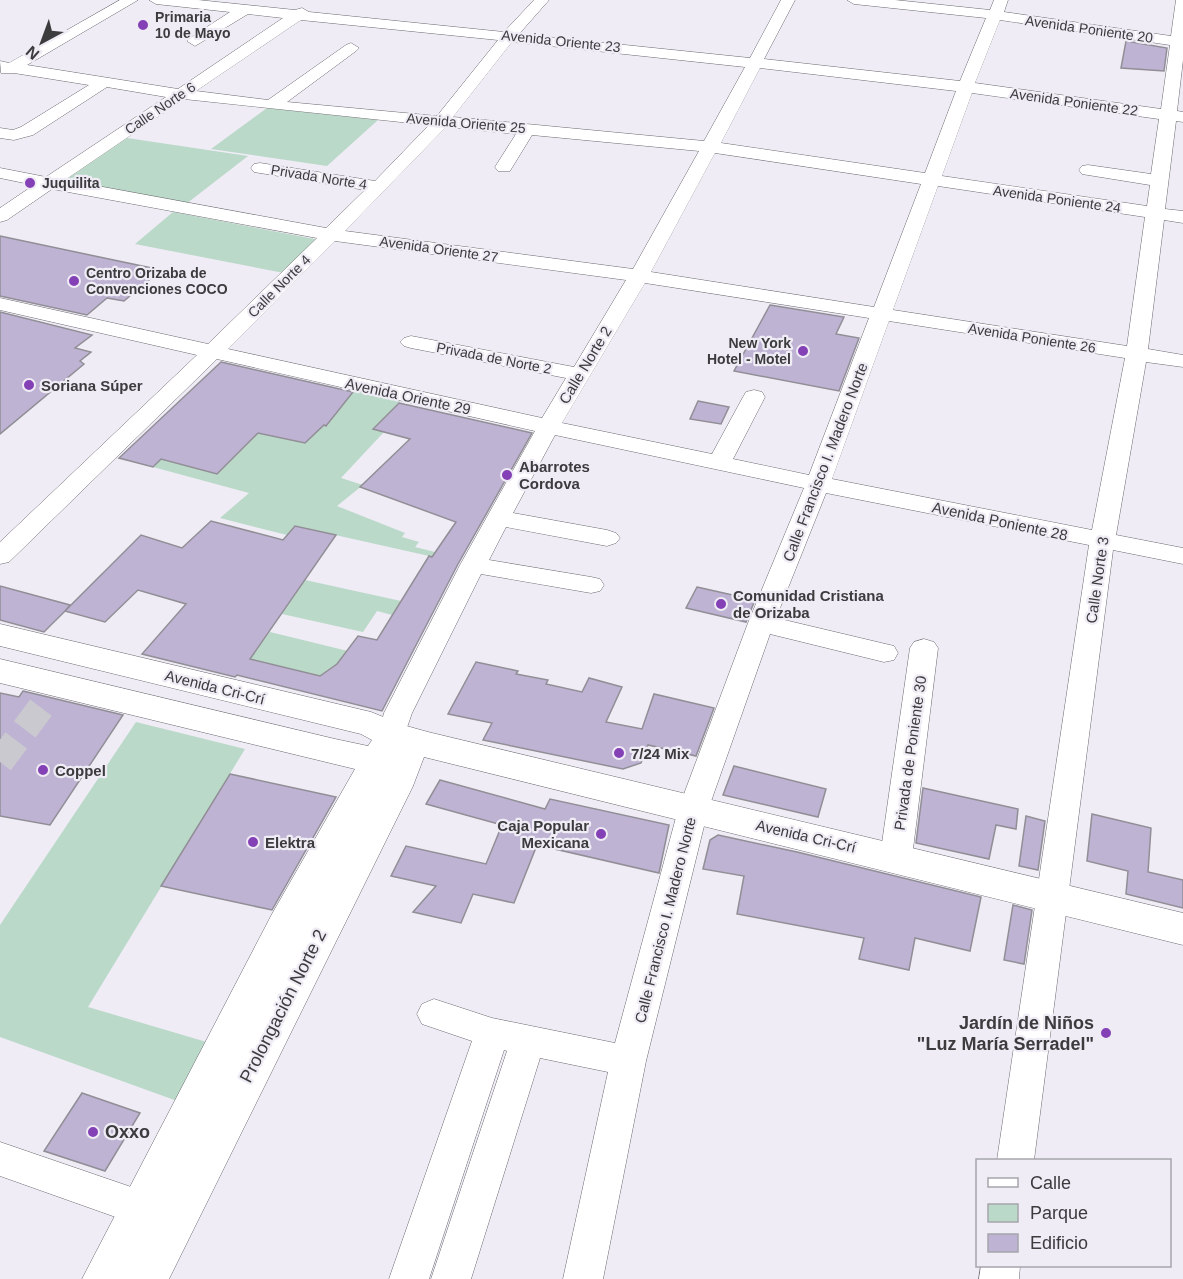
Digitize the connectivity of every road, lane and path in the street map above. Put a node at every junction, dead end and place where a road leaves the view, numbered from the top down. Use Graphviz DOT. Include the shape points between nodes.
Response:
graph roads {
  1 [pos="131,0"];
  2 [pos="156,0"];
  3 [pos="319,0"];
  4 [pos="542,0"];
  5 [pos="788,0"];
  6 [pos="854,0"];
  7 [pos="1183,0"];
  8 [pos="998,8"];
  9 [pos="244,10"];
  10 [pos="297,15"];
  11 [pos="509,36"];
  12 [pos="195,41"];
  13 [pos="1181,42"];
  14 [pos="351,48"];
  15 [pos="756,63"];
  16 [pos="4,69"];
  17 [pos="104,82"];
  18 [pos="966,87"];
  19 [pos="180,94"];
  20 [pos="271,105"];
  21 [pos="1175,116"];
  22 [pos="441,122"];
  23 [pos="527,129"];
  24 [pos="7,134"];
  25 [pos="710,147"];
  26 [pos="504,167"];
  27 [pos="260,168"];
  28 [pos="1088,170"];
  29 [pos="0,173"];
  30 [pos="932,181"];
  31 [pos="1159,181"];
  32 [pos="48,183"];
  33 [pos="379,187"];
  34 [pos="1154,213"];
  35 [pos="0,216"];
  36 [pos="1183,217"];
  37 [pos="332,235"];
  38 [pos="639,276"];
  39 [pos="0,304"];
  40 [pos="881,315"];
  41 [pos="411,342"];
  42 [pos="213,352"];
  43 [pos="1137,354"];
  44 [pos="1183,361"];
  45 [pos="578,374"];
  46 [pos="754,397"];
  47 [pos="548,427"];
  48 [pos="720,463"];
  49 [pos="818,484"];
  50 [pos="499,518"];
  51 [pos="607,538"];
  52 [pos="1102,542"];
  53 [pos="0,556"];
  54 [pos="1183,556"];
  55 [pos="473,565"];
  56 [pos="591,585"];
  57 [pos="761,623"];
  58 [pos="0,635"];
  59 [pos="924,648"];
  60 [pos="884,653"];
  61 [pos="0,671"];
  62 [pos="401,749"];
  63 [pos="693,810"];
  64 [pos="896,858"];
  65 [pos="1054,897"];
  66 [pos="1183,929"];
  67 [pos="434,1014"];
  68 [pos="492,1033"];
  69 [pos="528,1041"];
  70 [pos="628,1061"];
  71 [pos="0,1159"];
  72 [pos="1016,1159"];
  73 [pos="158,1214"];
  74 [pos="106,1279"];
  75 [pos="144,1279"];
  76 [pos="409,1279"];
  77 [pos="451,1279"];
  78 [pos="583,1279"];
  1 -- 16 [label="street"];
  2 -- 9 [label="street, Avenida Oriente 23"];
  3 -- 10 [label="street, Calle Norte 6"];
  4 -- 11 [label="street, Calle Norte 4"];
  5 -- 15 [label="street, Calle Norte 2"];
  6 -- 8 [label="street, Avenida Poniente 20"];
  7 -- 13 [label="street, Calle Norte 3"];
  8 -- 13 [label="street, Avenida Poniente 20"];
  8 -- 18 [label="street, Calle Francisco I. Madero Norte"];
  9 -- 10 [label="street, Avenida Oriente 23"];
  9 -- 12 [label="street"];
  10 -- 11 [label="street, Avenida Oriente 23"];
  10 -- 19 [label="street, Calle Norte 6"];
  11 -- 15 [label="street, Avenida Oriente 23"];
  11 -- 22 [label="street, Calle Norte 4"];
  13 -- 21 [label="street, Calle Norte 3"];
  14 -- 20 [label="street"];
  15 -- 18 [label="street, Avenida Oriente 23"];
  15 -- 25 [label="street, Calle Norte 2"];
  16 -- 17 [label="street, Avenida Oriente 25"];
  17 -- 19 [label="street, Avenida Oriente 25"];
  17 -- 24 [label="street" via="27,131"];
  18 -- 21 [label="street, Avenida Poniente 22"];
  18 -- 30 [label="street, Calle Francisco I. Madero Norte"];
  19 -- 20 [label="street, Avenida Oriente 25"];
  19 -- 32 [label="street, Calle Norte 6"];
  20 -- 22 [label="street, Avenida Oriente 25"];
  21 -- 31 [label="street, Calle Norte 3"];
  22 -- 23 [label="street, Avenida Oriente 25"];
  22 -- 33 [label="street, Calle Norte 4"];
  23 -- 25 [label="street, Avenida Oriente 25"];
  23 -- 26 [label="street"];
  25 -- 30 [label="street, Avenida Oriente 25"];
  25 -- 38 [label="street, Calle Norte 2"];
  27 -- 33 [label="street, Privada Norte 4"];
  28 -- 31 [label="street"];
  29 -- 32 [label="street, Avenida Oriente 27"];
  30 -- 34 [label="street, Avenida Poniente 24"];
  30 -- 40 [label="street, Calle Francisco I. Madero Norte"];
  31 -- 34 [label="street, Calle Norte 3"];
  32 -- 35 [label="street, Calle Norte 6"];
  32 -- 37 [label="street, Avenida Oriente 27"];
  33 -- 37 [label="street, Calle Norte 4"];
  34 -- 36 [label="street, Avenida Poniente 24"];
  34 -- 43 [label="street, Calle Norte 3"];
  37 -- 38 [label="street, Avenida Oriente 27"];
  37 -- 42 [label="street, Calle Norte 4"];
  38 -- 40 [label="street, Avenida Oriente 27"];
  38 -- 45 [label="street, Calle Norte 2"];
  39 -- 42 [label="street, Avenida Oriente 29"];
  40 -- 43 [label="street, Avenida Poniente 26"];
  40 -- 49 [label="street, Calle Francisco I. Madero Norte"];
  41 -- 45 [label="street, Privada de Norte 2"];
  42 -- 47 [label="street, Avenida Oriente 29"];
  42 -- 53 [label="street, Calle Norte 4"];
  43 -- 44 [label="street, Avenida Poniente 26"];
  43 -- 52 [label="street, Calle Norte 3"];
  45 -- 47 [label="street, Calle Norte 2"];
  46 -- 48 [label="street"];
  47 -- 48 [label="street, Avenida Oriente 29"];
  47 -- 50 [label="street, Calle Norte 2"];
  48 -- 49 [label="street, Avenida Oriente 29"];
  49 -- 52 [label="street, Avenida Poniente 28"];
  49 -- 57 [label="street, Calle Francisco I. Madero Norte"];
  50 -- 51 [label="street"];
  50 -- 55 [label="street, Calle Norte 2"];
  52 -- 54 [label="street, Avenida Poniente 28"];
  52 -- 65 [label="street, Calle Norte 3"];
  55 -- 56 [label="street"];
  55 -- 62 [label="street, Calle Norte 2" via="398,712"];
  57 -- 60 [label="street"];
  57 -- 63 [label="street, Calle Francisco I. Madero Norte"];
  58 -- 62 [label="main road, Avenida Cri-Crí" via="371,724"];
  59 -- 64 [label="street, Privada de Poniente 30"];
  61 -- 62 [label="main road, Avenida Cri-Crí" via="53,690"];
  62 -- 63 [label="main road, Avenida Cri-Crí"];
  62 -- 73 [label="main road" via="286,925"];
  63 -- 64 [label="main road, Avenida Cri-Crí"];
  63 -- 70 [label="street, Calle Francisco I. Madero Norte"];
  64 -- 65 [label="main road, Avenida Cri-Crí"];
  65 -- 66 [label="main road, Avenida Cri-Crí"];
  65 -- 72 [label="street, Calle Norte 3"];
  67 -- 68 [label="street"];
  68 -- 69 [label="street"];
  68 -- 76 [label="street"];
  69 -- 70 [label="street"];
  69 -- 77 [label="street"];
  70 -- 78 [label="street, Calle Francisco I. Madero Norte"];
  71 -- 73 [label="street"];
  73 -- 74 [label="main road"];
  73 -- 75 [label="main road"];
}
